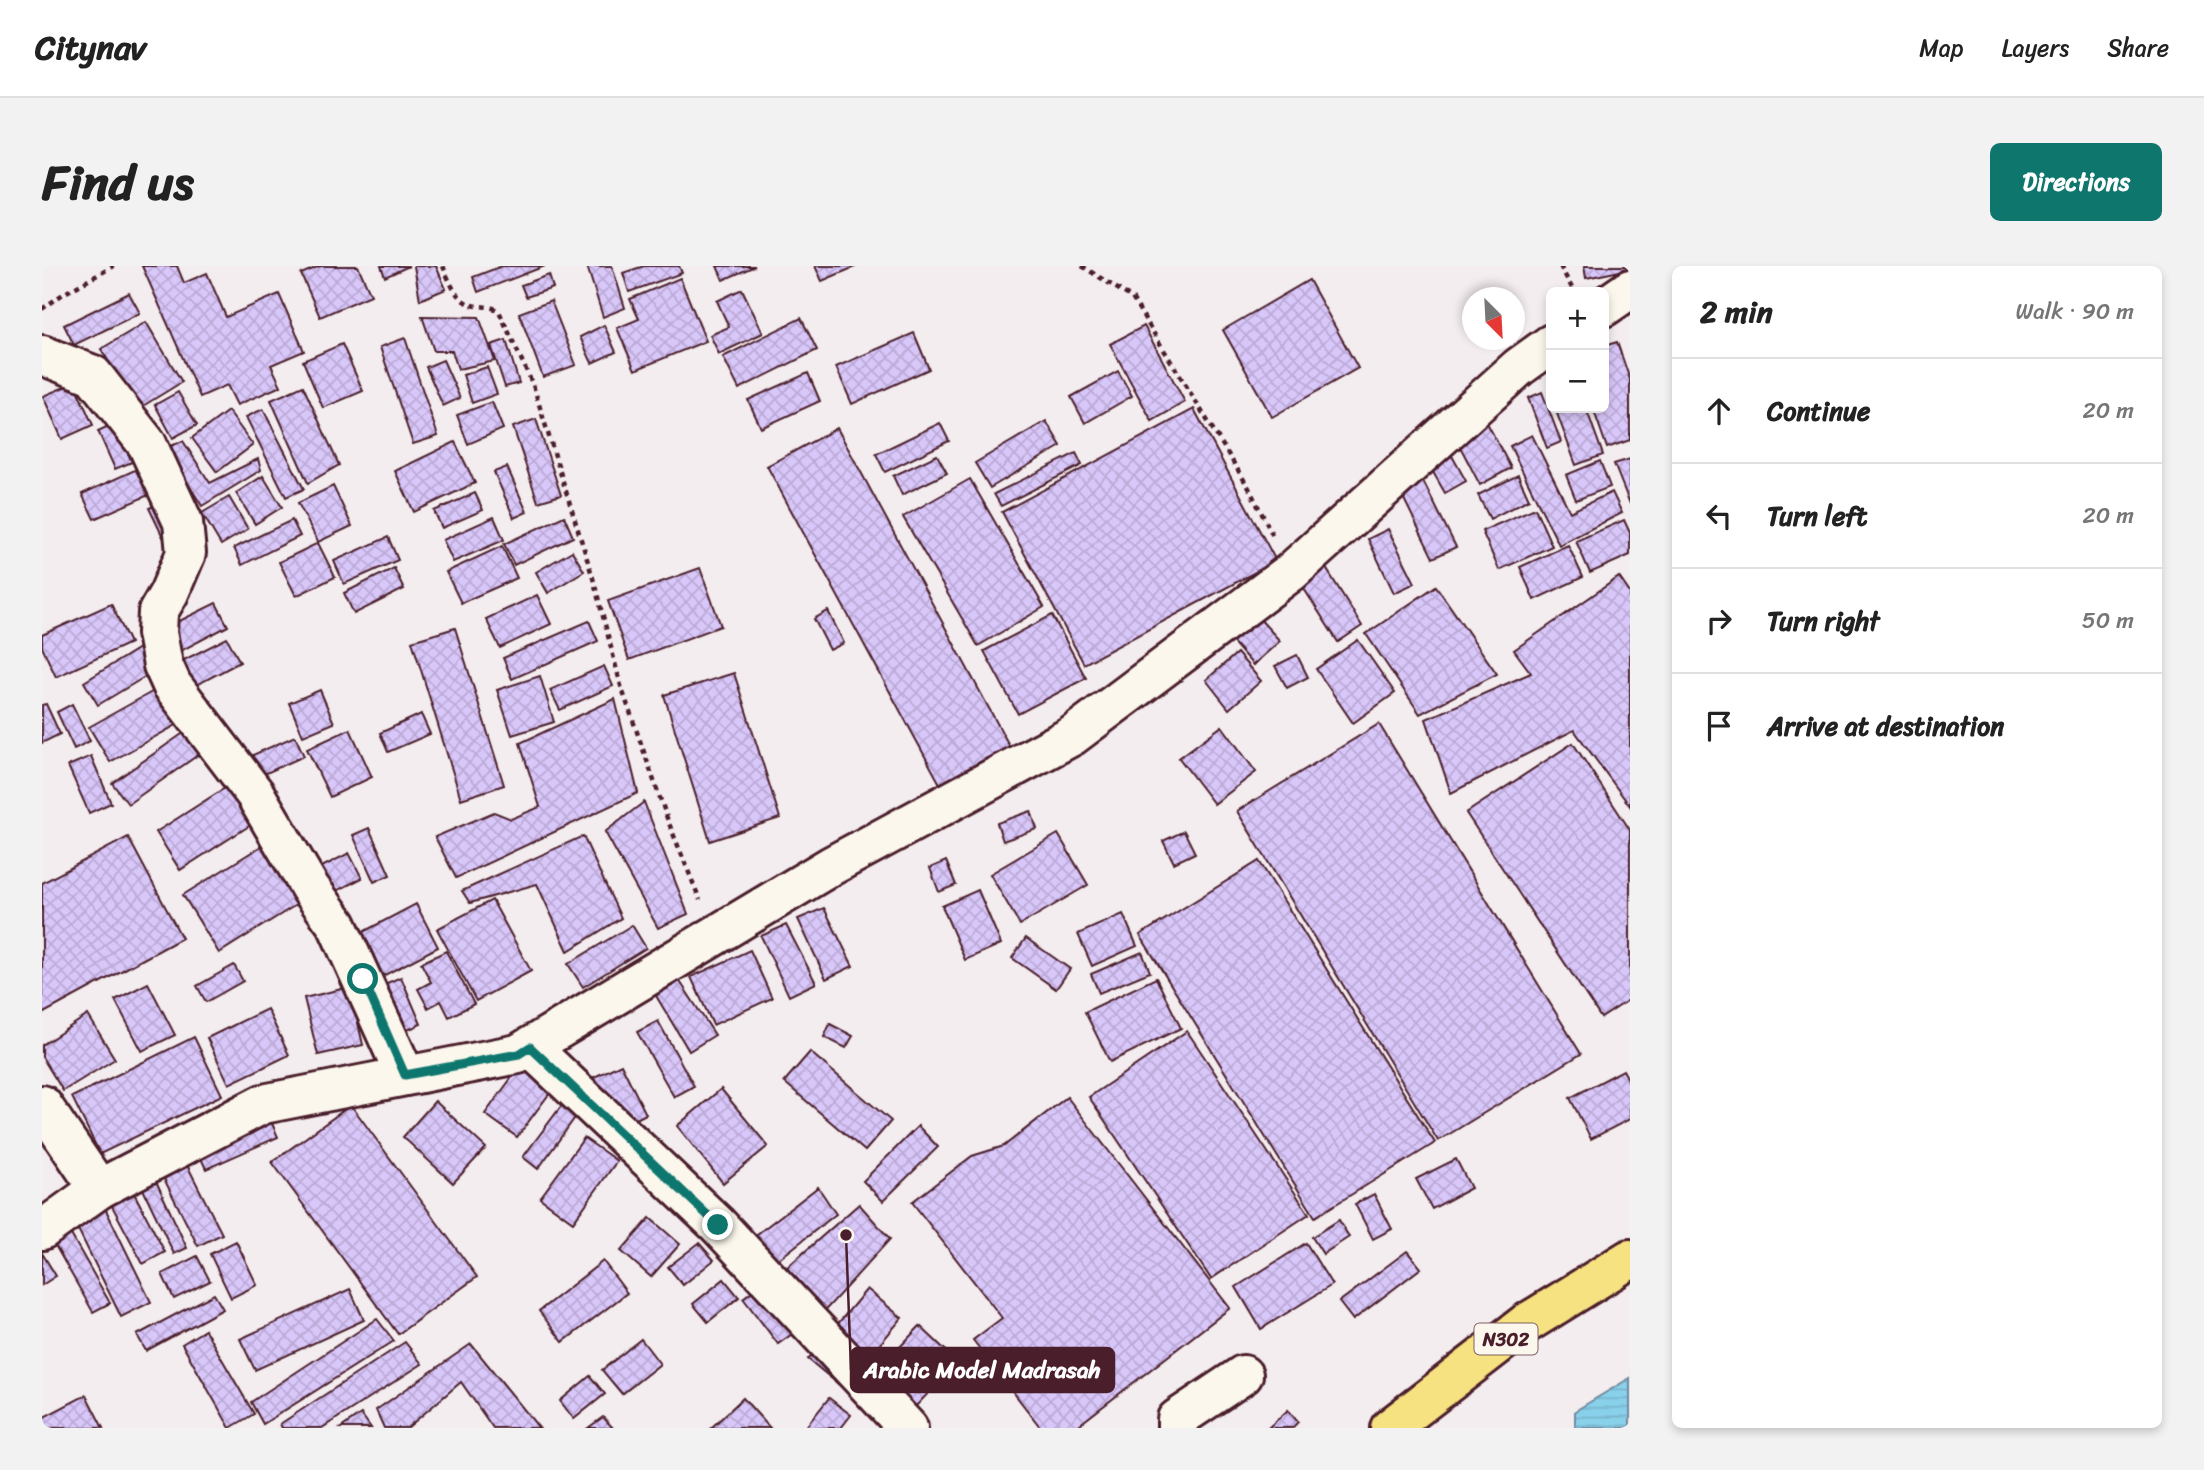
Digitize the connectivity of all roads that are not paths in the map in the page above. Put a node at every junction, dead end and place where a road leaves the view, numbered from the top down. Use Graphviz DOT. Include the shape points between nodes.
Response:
graph roads {
  1 [pos="1630,289"];
  2 [pos="1609,304"];
  3 [pos="1546,347"];
  4 [pos="42,355"];
  5 [pos="530,1047"];
  6 [pos="405,1075"];
  7 [pos="42,1105"];
  8 [pos="99,1189"];
  9 [pos="42,1230"];
  10 [pos="1630,1259"];
  11 [pos="1243,1375"];
  12 [pos="908,1428"];
  13 [pos="1177,1428"];
  14 [pos="1390,1428"];
  1 -- 2 [label="street"];
  3 -- 5 [label="street" via="1519,366 1291,572 1072,736 831,866"];
  4 -- 6 [label="street" via="93,375 147,444 183,522 186,554 158,612 163,664 172,685 255,794 337,925"];
  5 -- 6 [label="street" via="519,1054"];
  5 -- 12 [label="street" via="718,1225"];
  6 -- 8 [label="street" via="263,1104"];
  7 -- 8 [label="street"];
  8 -- 9 [label="street"];
  10 -- 14 [label="highway, N302" via="1525,1324"];
  11 -- 13 [label="street" via="1177,1419"];
}
